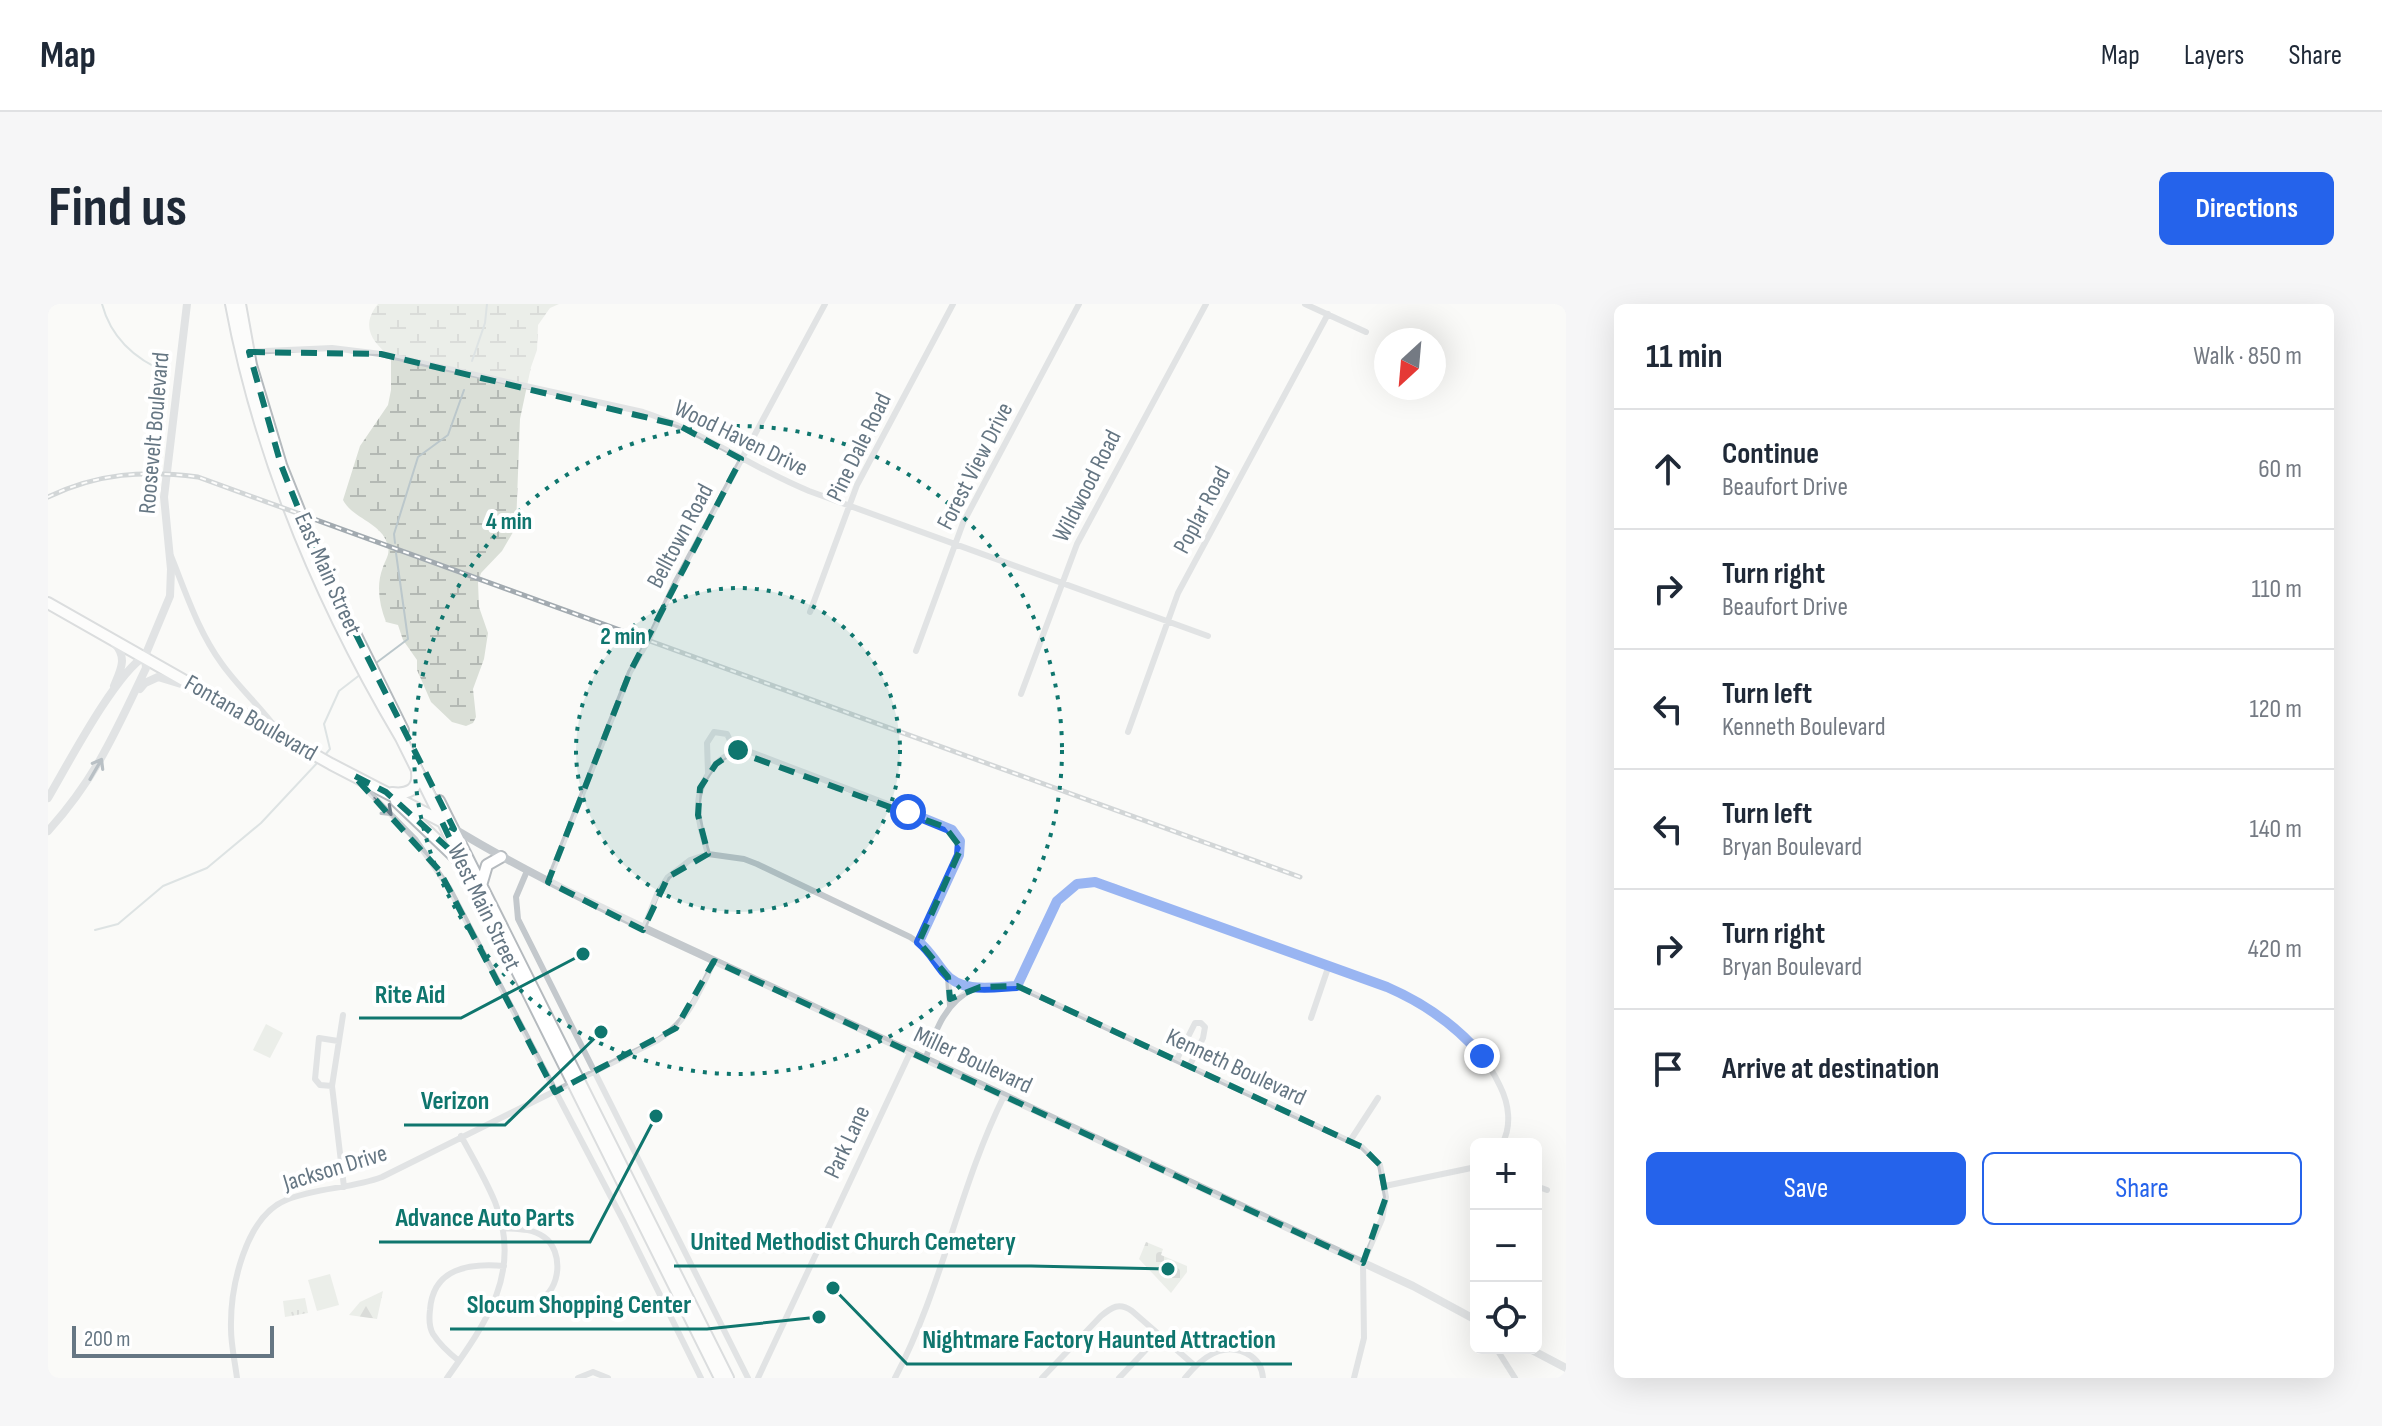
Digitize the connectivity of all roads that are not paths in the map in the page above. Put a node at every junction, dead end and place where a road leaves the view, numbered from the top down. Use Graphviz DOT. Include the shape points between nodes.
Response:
graph roads {
  1 [pos="187,304"];
  2 [pos="193,304"];
  3 [pos="231,304"];
  4 [pos="240,304"];
  5 [pos="825,304"];
  6 [pos="953,304"];
  7 [pos="1079,304"];
  8 [pos="1206,304"];
  9 [pos="1305,304"];
  10 [pos="1328,314"];
  11 [pos="185,318"];
  12 [pos="1366,332"];
  13 [pos="244,352"];
  14 [pos="741,459"];
  15 [pos="849,505"];
  16 [pos="956,544"];
  17 [pos="169,549"];
  18 [pos="1060,583"];
  19 [pos="48,603"];
  20 [pos="810,612"];
  21 [pos="1168,621"];
  22 [pos="1208,636"];
  23 [pos="109,637"];
  24 [pos="916,651"];
  25 [pos="145,656"];
  26 [pos="366,669"];
  27 [pos="119,684"];
  28 [pos="134,693"];
  29 [pos="112,694"];
  30 [pos="1021,694"];
  31 [pos="128,706"];
  32 [pos="240,710"];
  33 [pos="1128,732"];
  34 [pos="281,735"];
  35 [pos="735,751"];
  36 [pos="416,771"];
  37 [pos="708,774"];
  38 [pos="353,775"];
  39 [pos="386,792"];
  40 [pos="48,798"];
  41 [pos="442,822"];
  42 [pos="456,830"];
  43 [pos="48,831"];
  44 [pos="708,854"];
  45 [pos="501,857"];
  46 [pos="463,865"];
  47 [pos="527,871"];
  48 [pos="482,882"];
  49 [pos="548,882"];
  50 [pos="643,930"];
  51 [pos="919,942"];
  52 [pos="714,961"];
  53 [pos="1329,965"];
  54 [pos="948,977"];
  55 [pos="1017,986"];
  56 [pos="973,989"];
  57 [pos="950,1006"];
  58 [pos="343,1015"];
  59 [pos="1311,1018"];
  60 [pos="338,1041"];
  61 [pos="910,1053"];
  62 [pos="1177,1059"];
  63 [pos="925,1060"];
  64 [pos="1190,1065"];
  65 [pos="596,1072"];
  66 [pos="575,1082"];
  67 [pos="332,1086"];
  68 [pos="555,1092"];
  69 [pos="1004,1096"];
  70 [pos="1378,1098"];
  71 [pos="461,1136"];
  72 [pos="1505,1138"];
  73 [pos="1350,1141"];
  74 [pos="1470,1168"];
  75 [pos="1385,1186"];
  76 [pos="344,1187"];
  77 [pos="1542,1188"];
  78 [pos="1547,1190"];
  79 [pos="502,1228"];
  80 [pos="1363,1263"];
  81 [pos="504,1266"];
  82 [pos="496,1300"];
  83 [pos="1470,1317"];
  84 [pos="1160,1335"];
  85 [pos="1500,1354"];
  86 [pos="1539,1354"];
  87 [pos="459,1361"];
  88 [pos="1194,1365"];
  89 [pos="1566,1368"];
  90 [pos="237,1378"];
  91 [pos="447,1378"];
  92 [pos="578,1378"];
  93 [pos="608,1378"];
  94 [pos="701,1378"];
  95 [pos="720,1378"];
  96 [pos="728,1378"];
  97 [pos="748,1378"];
  98 [pos="758,1378"];
  99 [pos="895,1378"];
  100 [pos="1042,1378"];
  101 [pos="1119,1378"];
  102 [pos="1185,1378"];
  103 [pos="1263,1378"];
  104 [pos="1354,1378"];
  105 [pos="1515,1378"];
  1 -- 11 [label="street, Roosevelt Boulevard"];
  2 -- 11 [label="street"];
  3 -- 13 [label="main road, East Main Street"];
  4 -- 13 [label="main road, East Main Street"];
  5 -- 14 [label="street, Belltown Road"];
  6 -- 15 [label="street, Pine Dale Road"];
  7 -- 16 [label="street, Forest View Drive"];
  8 -- 18 [label="street, Wildwood Road"];
  9 -- 10 [label="street"];
  10 -- 12 [label="street"];
  10 -- 21 [label="street, Poplar Road" via="1187,575"];
  11 -- 17 [label="street, Roosevelt Boulevard" via="164,497"];
  13 -- 14 [label="street, Wood Haven Drive" via="332,348 394,356 643,412"];
  13 -- 26 [label="main road, East Main Street" via="281,465"];
  14 -- 15 [label="street, Wood Haven Drive"];
  14 -- 49 [label="street, Belltown Road" via="630,672"];
  15 -- 16 [label="street, Wood Haven Drive"];
  15 -- 20 [label="street, Pine Dale Road"];
  16 -- 18 [label="street, Wood Haven Drive"];
  16 -- 24 [label="street, Forest View Drive"];
  17 -- 25 [label="street, Roosevelt Boulevard" via="170,596"];
  17 -- 34 [label="street" via="211,648"];
  18 -- 21 [label="street, Wood Haven Drive"];
  18 -- 30 [label="street, Wildwood Road"];
  19 -- 23 [label="main road, Fontana Boulevard"];
  21 -- 22 [label="street, Wood Haven Drive"];
  21 -- 33 [label="street, Poplar Road"];
  23 -- 25 [label="main road, Fontana Boulevard"];
  23 -- 29 [label="street" via="123,661"];
  25 -- 27 [label="street, Roosevelt Boulevard"];
  25 -- 28 [label="street, Roosevelt Boulevard" via="146,668"];
  25 -- 32 [label="main road, Fontana Boulevard"];
  26 -- 36 [label="main road, East Main Street"];
  26 -- 42 [label="main road, East Main Street"];
  27 -- 28 [label="street"];
  27 -- 29 [label="street, Roosevelt Boulevard"];
  28 -- 31 [label="street, Roosevelt Boulevard"];
  29 -- 40 [label="street, Roosevelt Boulevard"];
  31 -- 32 [label="street" via="145,683 158,677"];
  43 -- 31 [label="street, Roosevelt Boulevard, one-way" via="84,790"];
  32 -- 34 [label="main road, Fontana Boulevard"];
  34 -- 38 [label="main road, Fontana Boulevard"];
  35 -- 37 [label="street"];
  35 -- 37 [label="street" via="727,734 714,732 707,743"];
  35 -- 51 [label="street" via="748,751 957,834 959,855"];
  36 -- 39 [label="main road" via="411,791"];
  36 -- 41 [label="main road, East Main Street"];
  37 -- 44 [label="street" via="697,804"];
  38 -- 39 [label="main road, Fontana Boulevard"];
  38 -- 68 [label="street, one-way" via="415,839 449,888"];
  39 -- 41 [label="main road, Fontana Boulevard"];
  39 -- 46 [label="main road"];
  41 -- 42 [label="main road, Fontana Boulevard"];
  41 -- 46 [label="main road, West Main Street"];
  42 -- 45 [label="street, Miller Boulevard"];
  42 -- 48 [label="main road, West Main Street"];
  44 -- 50 [label="street" via="668,877"];
  44 -- 51 [label="street, Kenneth Boulevard" via="757,864"];
  45 -- 47 [label="street, Miller Boulevard"];
  45 -- 48 [label="main road" via="487,865"];
  46 -- 66 [label="main road, West Main Street"];
  47 -- 49 [label="street, Miller Boulevard"];
  47 -- 65 [label="street" via="516,897 518,919"];
  48 -- 66 [label="main road, West Main Street"];
  49 -- 50 [label="street, Miller Boulevard"];
  50 -- 52 [label="street, Miller Boulevard"];
  51 -- 54 [label="street, Kenneth Boulevard"];
  52 -- 61 [label="street, Miller Boulevard"];
  52 -- 65 [label="street, Jackson Drive" via="676,1028"];
  53 -- 55 [label="street" via="1115,887 1086,882 1069,888 1057,901"];
  53 -- 59 [label="street"];
  53 -- 72 [label="street" via="1414,1000 1461,1033 1502,1089 1508,1119"];
  54 -- 56 [label="street, Kenneth Boulevard"];
  54 -- 57 [label="street"];
  55 -- 56 [label="street, Kenneth Boulevard"];
  55 -- 62 [label="street, Kenneth Boulevard"];
  56 -- 57 [label="street"];
  57 -- 63 [label="street"];
  58 -- 60 [label="street"];
  60 -- 67 [label="street"];
  60 -- 67 [label="street" via="319,1038 315,1079"];
  61 -- 63 [label="street, Miller Boulevard"];
  61 -- 98 [label="street, Park Lane"];
  62 -- 64 [label="street, Kenneth Boulevard"];
  62 -- 64 [label="street" via="1191,1028 1201,1023 1204,1034"];
  63 -- 69 [label="street, Miller Boulevard"];
  64 -- 73 [label="street, Kenneth Boulevard"];
  65 -- 66 [label="street, Jackson Drive"];
  65 -- 97 [label="street"];
  66 -- 68 [label="street, Jackson Drive"];
  66 -- 95 [label="main road, West Main Street"];
  66 -- 96 [label="main road, West Main Street"];
  67 -- 76 [label="street"];
  68 -- 71 [label="street, Jackson Drive"];
  68 -- 94 [label="street"];
  69 -- 80 [label="street, Miller Boulevard"];
  69 -- 99 [label="street" via="982,1143 923,1319"];
  70 -- 73 [label="street"];
  71 -- 76 [label="street, Jackson Drive" via="382,1177"];
  71 -- 79 [label="street"];
  73 -- 75 [label="street, Kenneth Boulevard" via="1380,1165"];
  74 -- 75 [label="street"];
  75 -- 80 [label="street" via="1384,1212"];
  76 -- 90 [label="street, Jackson Drive" via="285,1200 254,1227 231,1318"];
  77 -- 78 [label="street"];
  79 -- 81 [label="street"];
  79 -- 82 [label="street" via="543,1235 552,1244 558,1267 551,1290 542,1299 520,1305"];
  80 -- 83 [label="street, Miller Boulevard"];
  80 -- 104 [label="street" via="1364,1338"];
  81 -- 82 [label="street"];
  81 -- 87 [label="street" via="459,1268 437,1286 430,1303 431,1331"];
  82 -- 87 [label="street"];
  84 -- 88 [label="street"];
  84 -- 100 [label="street" via="1128,1308 1112,1307"];
  84 -- 101 [label="street"];
  85 -- 105 [label="street"];
  86 -- 89 [label="street"];
  87 -- 91 [label="street"];
  88 -- 102 [label="street"];
  88 -- 103 [label="street" via="1218,1351 1238,1350 1257,1360"];
  92 -- 93 [label="street" via="593,1372"];
}
